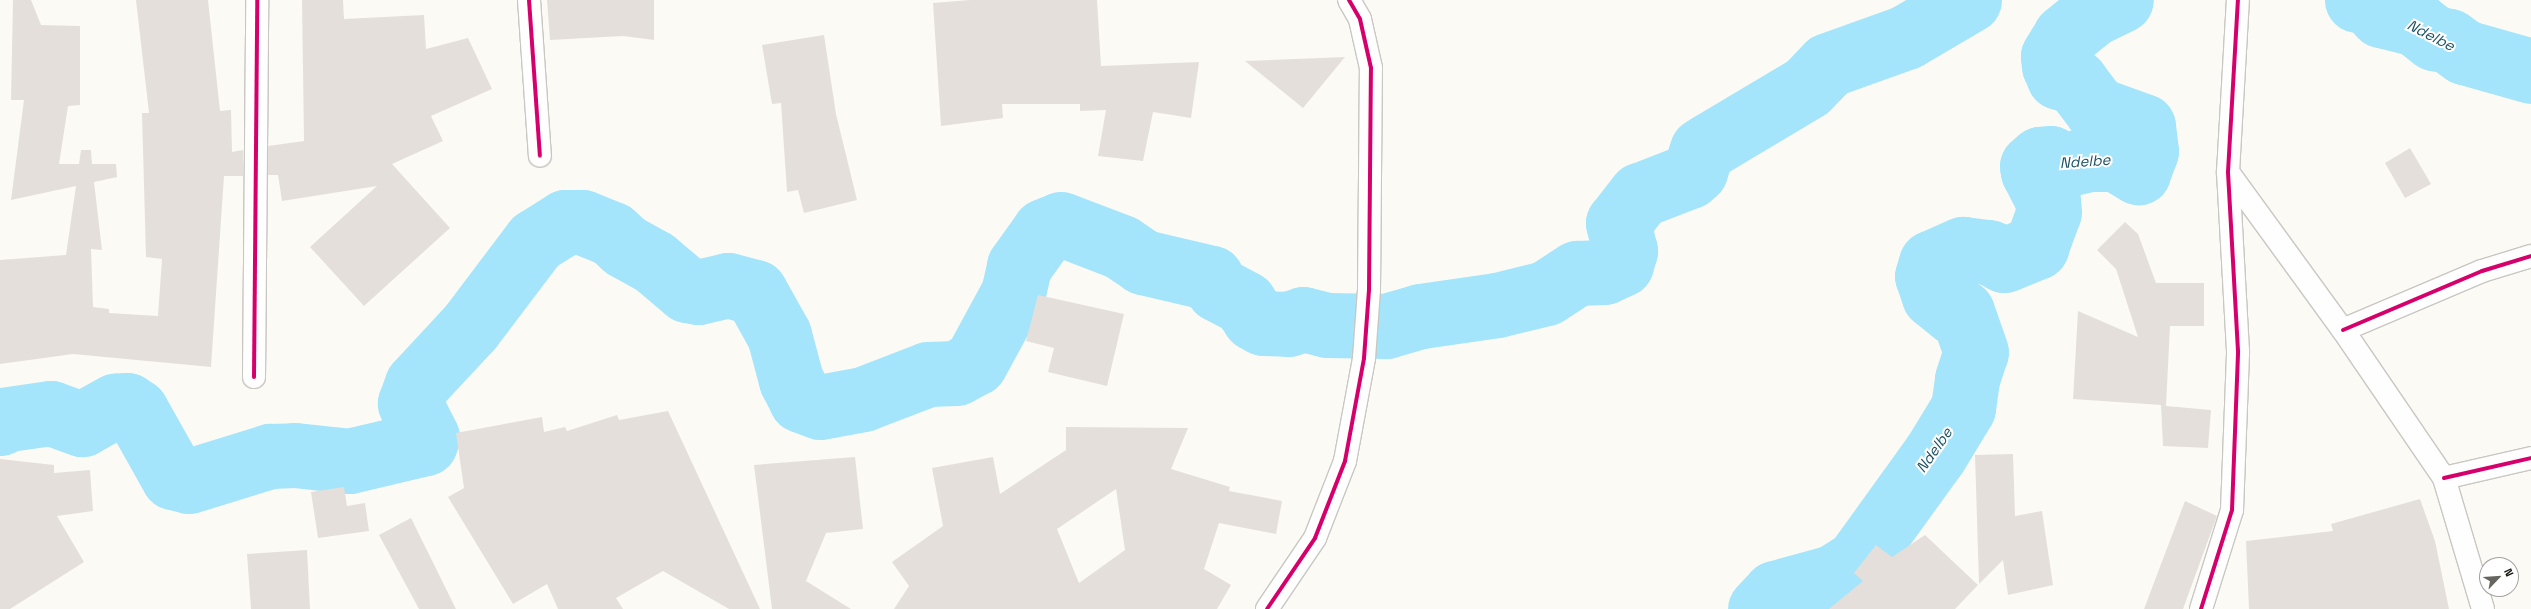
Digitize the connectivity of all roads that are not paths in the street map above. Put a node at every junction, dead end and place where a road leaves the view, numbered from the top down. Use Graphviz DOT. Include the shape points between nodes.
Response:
graph roads {
  1 [pos="257,0"];
  2 [pos="529,0"];
  3 [pos="1349,0"];
  4 [pos="2238,0"];
  5 [pos="540,156"];
  6 [pos="2228,172"];
  7 [pos="2531,256"];
  8 [pos="2343,330"];
  9 [pos="254,377"];
  10 [pos="2531,458"];
  11 [pos="2444,478"];
  12 [pos="1267,609"];
  13 [pos="2201,609"];
  14 [pos="2483,609"];
  1 -- 9 [label="street"];
  2 -- 5 [label="street"];
  3 -- 12 [label="street" via="1360,19 1371,68 1370,290 1364,358 1345,461 1315,538"];
  4 -- 6 [label="street"];
  6 -- 8 [label="street"];
  6 -- 13 [label="street" via="2238,351 2232,510"];
  7 -- 8 [label="street" via="2482,271"];
  8 -- 11 [label="street"];
  10 -- 11 [label="street"];
  11 -- 14 [label="street"];
}
